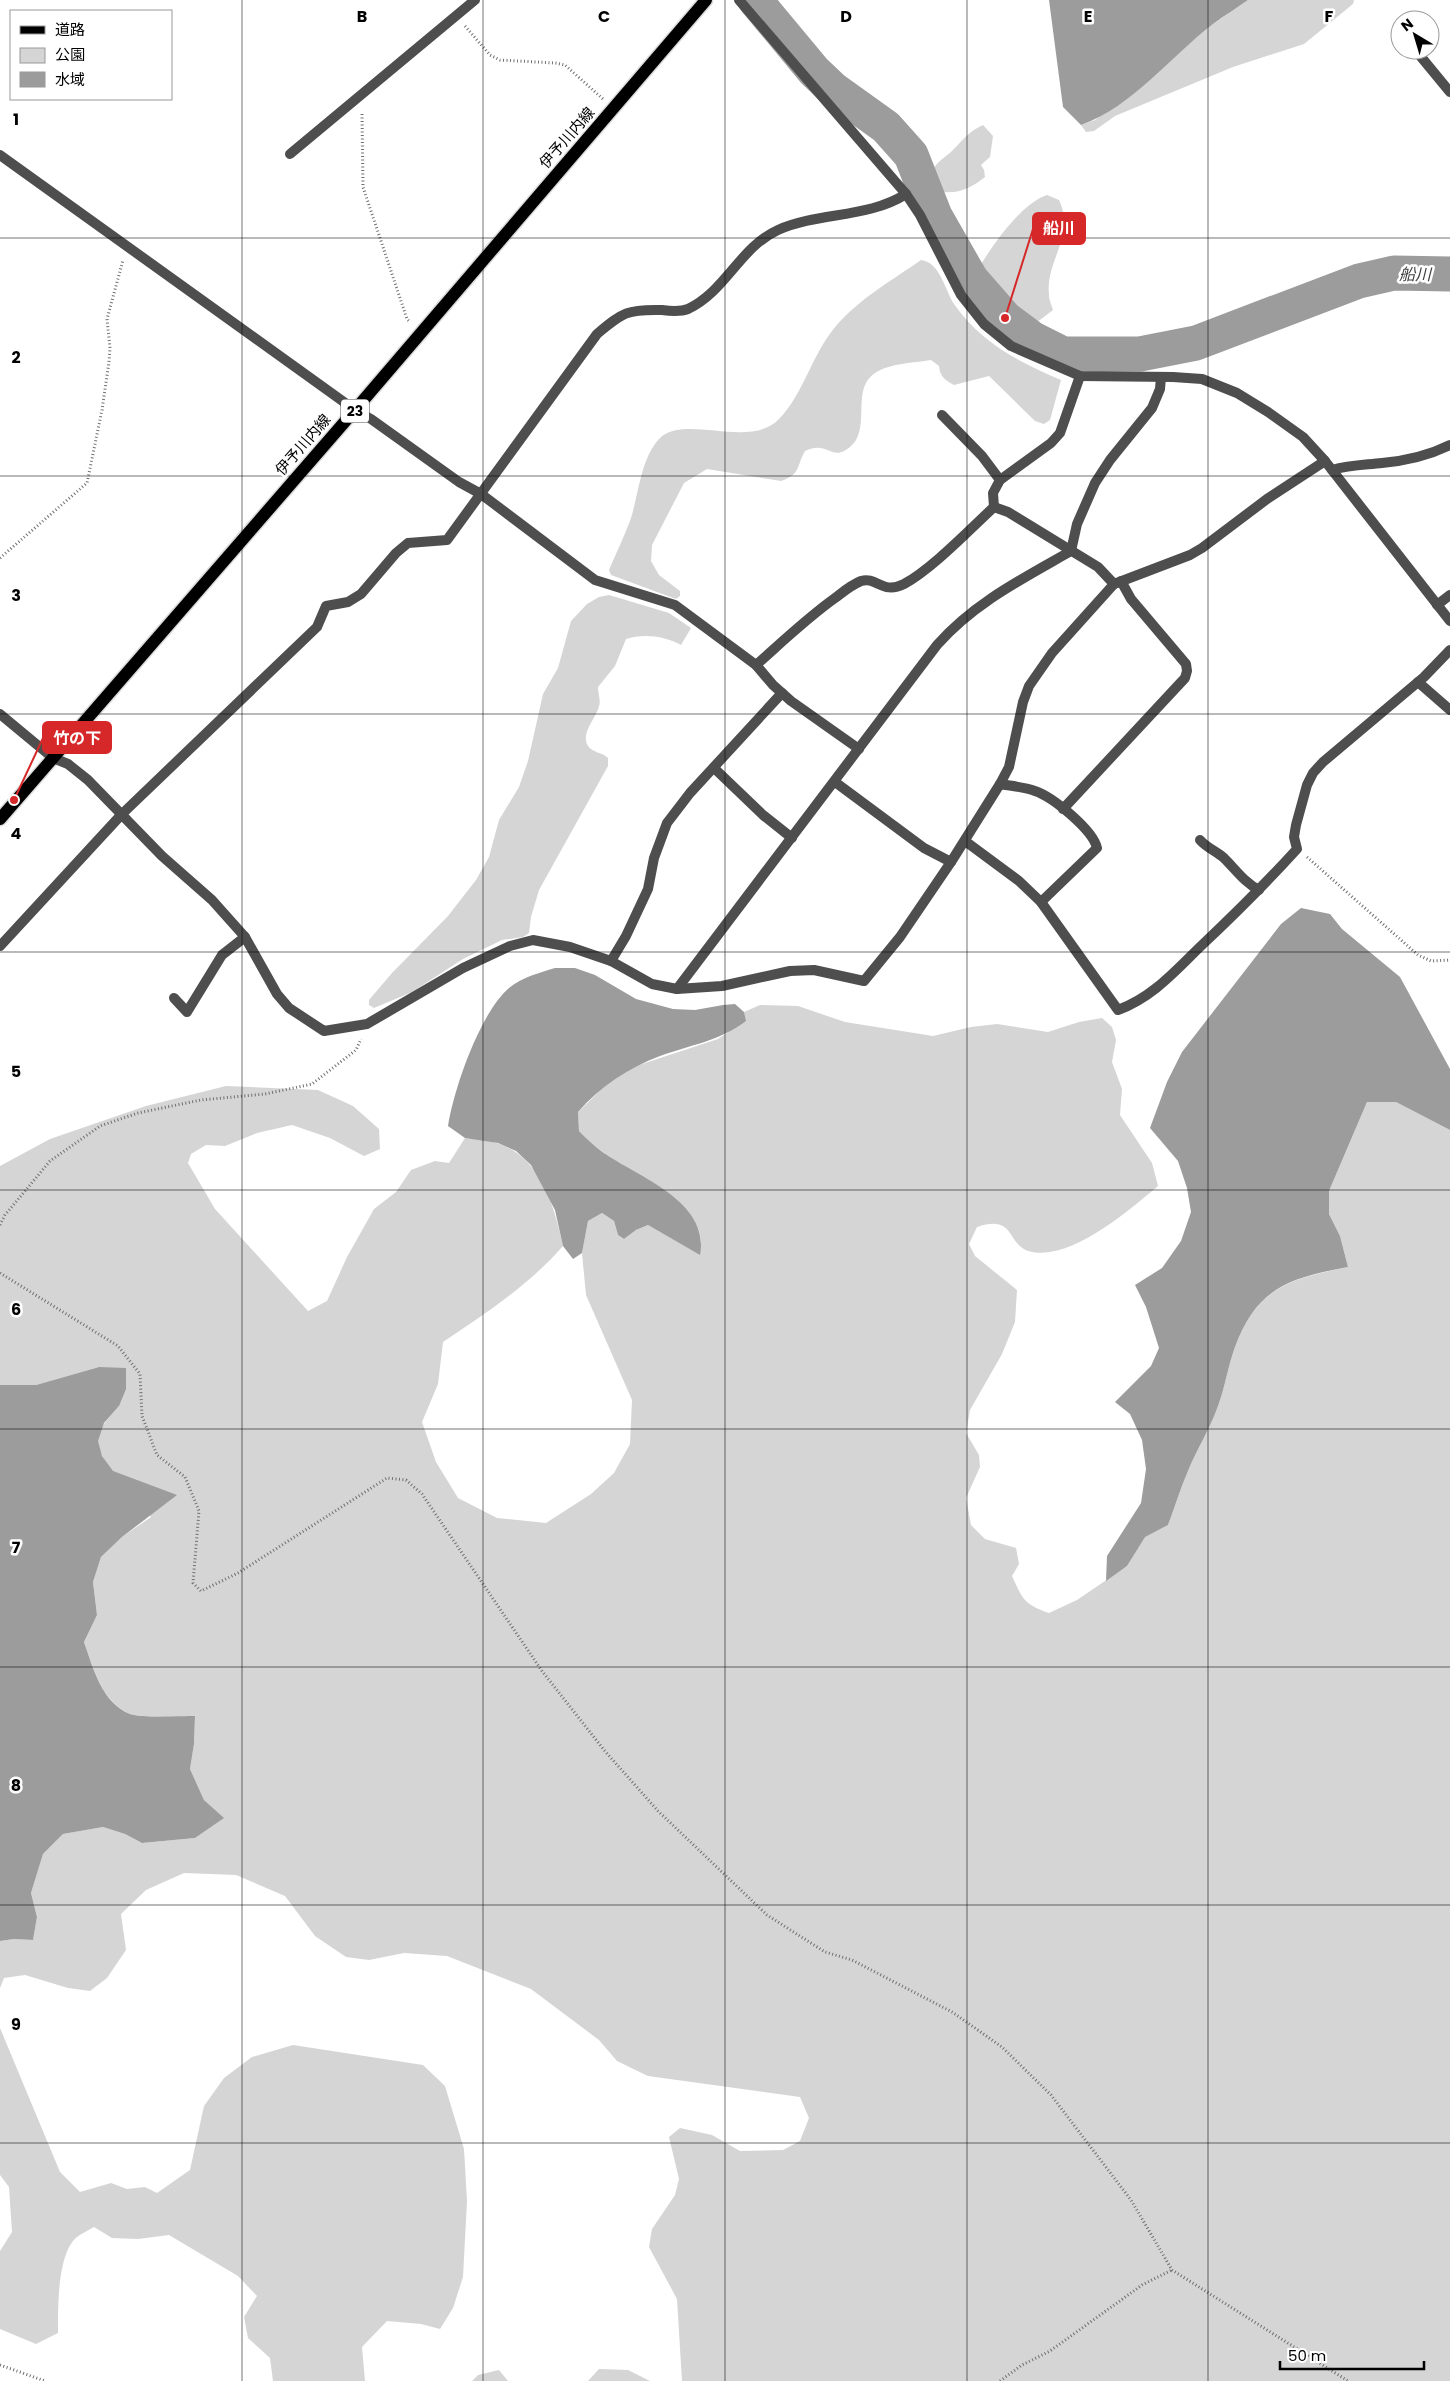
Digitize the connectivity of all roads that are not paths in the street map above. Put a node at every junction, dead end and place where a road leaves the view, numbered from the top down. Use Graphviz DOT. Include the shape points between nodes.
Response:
graph roads {
  1 [pos="475,0"];
  2 [pos="706,0"];
  3 [pos="739,0"];
  4 [pos="1424,60"];
  5 [pos="1450,92"];
  6 [pos="290,154"];
  7 [pos="0,155"];
  8 [pos="906,194"];
  9 [pos="1080,376"];
  10 [pos="1160,377"];
  11 [pos="355,410"];
  12 [pos="942,415"];
  13 [pos="1450,445"];
  14 [pos="1325,460"];
  15 [pos="1332,470"];
  16 [pos="1000,480"];
  17 [pos="481,494"];
  18 [pos="994,507"];
  19 [pos="1071,551"];
  20 [pos="1117,583"];
  21 [pos="1450,595"];
  22 [pos="1437,605"];
  23 [pos="1450,621"];
  24 [pos="1450,650"];
  25 [pos="756,665"];
  26 [pos="1418,682"];
  27 [pos="782,693"];
  28 [pos="1450,710"];
  29 [pos="0,714"];
  30 [pos="859,749"];
  31 [pos="53,758"];
  32 [pos="714,768"];
  33 [pos="835,782"];
  34 [pos="1000,784"];
  35 [pos="1063,810"];
  36 [pos="122,814"];
  37 [pos="0,819"];
  38 [pos="792,838"];
  39 [pos="1200,840"];
  40 [pos="965,841"];
  41 [pos="951,862"];
  42 [pos="1259,890"];
  43 [pos="1041,902"];
  44 [pos="245,937"];
  45 [pos="0,946"];
  46 [pos="611,961"];
  47 [pos="677,989"];
  48 [pos="174,998"];
  1 -- 6 [label="street"];
  2 -- 11 [label="main road, 伊予川内線 / 23"];
  3 -- 8 [label="street"];
  4 -- 5 [label="street"];
  7 -- 11 [label="street"];
  8 -- 9 [label="street" via="920,214 961,295 984,324 1011,346"];
  8 -- 17 [label="street" via="889,204 799,222 778,230 744,254 714,292 685,310 637,309 612,321 597,334"];
  9 -- 10 [label="street"];
  9 -- 16 [label="street" via="1060,433"];
  10 -- 14 [label="street" via="1202,379 1237,393 1303,438"];
  10 -- 19 [label="street" via="1157,400 1095,483 1077,524"];
  11 -- 17 [label="street"];
  11 -- 31 [label="main road, 伊予川内線 / 23"];
  12 -- 16 [label="street" via="982,456"];
  13 -- 15 [label="street" via="1410,458 1352,464"];
  14 -- 15 [label="street"];
  14 -- 20 [label="street" via="1190,556"];
  15 -- 22 [label="street"];
  16 -- 18 [label="street" via="993,494"];
  17 -- 25 [label="street" via="595,580 675,605"];
  17 -- 36 [label="street" via="447,540 408,543 361,594 348,602 326,606 317,627"];
  18 -- 19 [label="street" via="1008,512"];
  18 -- 25 [label="street" via="906,583 894,588 864,580 855,584 810,616"];
  19 -- 20 [label="street"];
  19 -- 30 [label="street" via="984,601 953,627"];
  20 -- 34 [label="street" via="1052,654 1029,686 1009,767"];
  20 -- 35 [label="street" via="1186,664 1187,671 1185,678"];
  21 -- 22 [label="street"];
  22 -- 23 [label="street"];
  24 -- 26 [label="street"];
  25 -- 27 [label="street"];
  26 -- 28 [label="street"];
  26 -- 42 [label="street" via="1323,762 1307,785 1294,837 1297,849"];
  27 -- 30 [label="street"];
  27 -- 32 [label="street"];
  29 -- 31 [label="street"];
  30 -- 33 [label="street"];
  31 -- 36 [label="street" via="68,764 88,780"];
  31 -- 37 [label="main road, 伊予川内線 / 23"];
  32 -- 38 [label="street"];
  32 -- 46 [label="street" via="667,824 654,858 648,889"];
  33 -- 38 [label="street"];
  33 -- 41 [label="street" via="924,848"];
  34 -- 35 [label="street" via="1036,791"];
  34 -- 40 [label="street"];
  35 -- 43 [label="street" via="1083,825 1095,839 1097,848"];
  36 -- 44 [label="street" via="162,856 212,900"];
  36 -- 45 [label="street"];
  38 -- 47 [label="street"];
  39 -- 42 [label="street" via="1224,858 1247,884"];
  40 -- 41 [label="street"];
  40 -- 43 [label="street" via="1019,881"];
  41 -- 47 [label="street" via="900,937 864,981 814,970 790,971 722,986"];
  42 -- 43 [label="street" via="1159,988 1118,1010"];
  44 -- 46 [label="street" via="277,994 289,1008 324,1031 367,1024 463,968 510,946 533,940"];
  44 -- 48 [label="street" via="222,955 187,1012"];
  46 -- 47 [label="street" via="652,984"];
}
